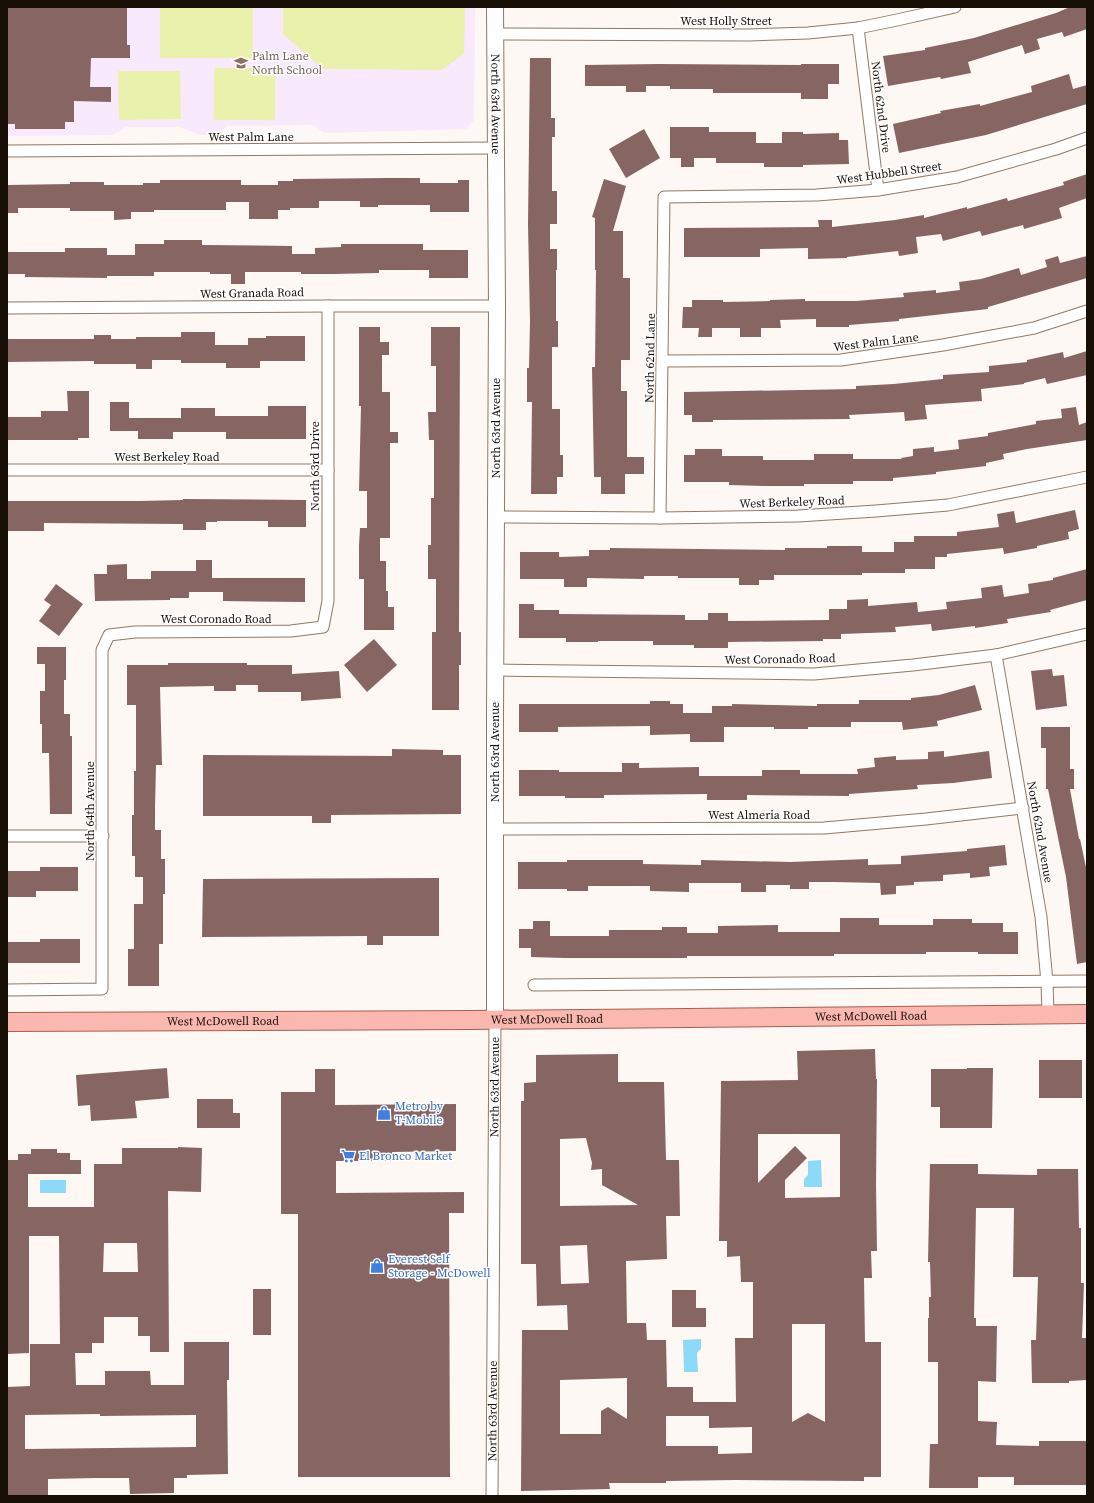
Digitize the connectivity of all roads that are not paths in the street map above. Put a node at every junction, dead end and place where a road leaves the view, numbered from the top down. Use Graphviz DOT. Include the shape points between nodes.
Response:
graph roads {
  1 [pos="495,7"];
  2 [pos="955,7"];
  3 [pos="858,28"];
  4 [pos="496,34"];
  5 [pos="1087,138"];
  6 [pos="496,148"];
  7 [pos="7,151"];
  8 [pos="878,190"];
  9 [pos="664,197"];
  10 [pos="328,306"];
  11 [pos="497,306"];
  12 [pos="7,308"];
  13 [pos="1087,311"];
  14 [pos="663,361"];
  15 [pos="7,470"];
  16 [pos="328,470"];
  17 [pos="1087,477"];
  18 [pos="496,517"];
  19 [pos="660,518"];
  20 [pos="322,627"];
  21 [pos="1087,634"];
  22 [pos="109,635"];
  23 [pos="996,655"];
  24 [pos="495,670"];
  25 [pos="1023,808"];
  26 [pos="495,829"];
  27 [pos="7,836"];
  28 [pos="103,836"];
  29 [pos="1087,981"];
  30 [pos="1047,982"];
  31 [pos="534,985"];
  32 [pos="7,990"];
  33 [pos="1048,1014"];
  34 [pos="1087,1014"];
  35 [pos="495,1019"];
  36 [pos="7,1022"];
  37 [pos="492,1496"];
  1 -- 4 [label="street, North 63rd Avenue"];
  2 -- 3 [label="street, West Holly Street"];
  3 -- 4 [label="street, West Holly Street" via="749,35"];
  3 -- 8 [label="street, North 62nd Drive"];
  4 -- 6 [label="street, North 63rd Avenue"];
  5 -- 8 [label="street, West Hubbell Street" via="957,177"];
  6 -- 7 [label="street, West Palm Lane"];
  6 -- 11 [label="street, North 63rd Avenue"];
  8 -- 9 [label="street, West Hubbell Street" via="817,195"];
  9 -- 14 [label="street, North 62nd Lane"];
  10 -- 11 [label="street, West Granada Road"];
  10 -- 12 [label="street, West Granada Road"];
  10 -- 16 [label="street, North 63rd Drive"];
  11 -- 18 [label="street, North 63rd Avenue"];
  13 -- 14 [label="street, West Palm Lane" via="1034,328 842,360"];
  14 -- 19 [label="street, North 62nd Lane"];
  15 -- 16 [label="street, West Berkeley Road"];
  16 -- 20 [label="street, North 63rd Drive" via="328,601"];
  17 -- 19 [label="street, West Berkeley Road" via="948,505 798,516"];
  18 -- 19 [label="street, West Berkeley Road"];
  18 -- 24 [label="street, North 63rd Avenue"];
  20 -- 22 [label="street, West Coronado Road" via="291,632 135,632"];
  21 -- 23 [label="street, West Coronado Road"];
  22 -- 28 [label="street, North 64th Avenue" via="102,650"];
  23 -- 24 [label="street, West Coronado Road" via="913,666 814,674"];
  23 -- 25 [label="street, North 62nd Avenue"];
  24 -- 26 [label="street, North 63rd Avenue"];
  25 -- 26 [label="street, West Almeria Road" via="824,828"];
  25 -- 30 [label="street, North 62nd Avenue" via="1041,917"];
  26 -- 35 [label="street, North 63rd Avenue"];
  27 -- 28 [label="street"];
  28 -- 32 [label="street, North 64th Avenue" via="102,989"];
  29 -- 30 [label="street"];
  30 -- 31 [label="street"];
  30 -- 33 [label="street, North 62nd Avenue"];
  33 -- 34 [label="main road, West McDowell Road"];
  33 -- 35 [label="main road, West McDowell Road"];
  35 -- 36 [label="main road, West McDowell Road"];
  35 -- 37 [label="street, North 63rd Avenue"];
}
